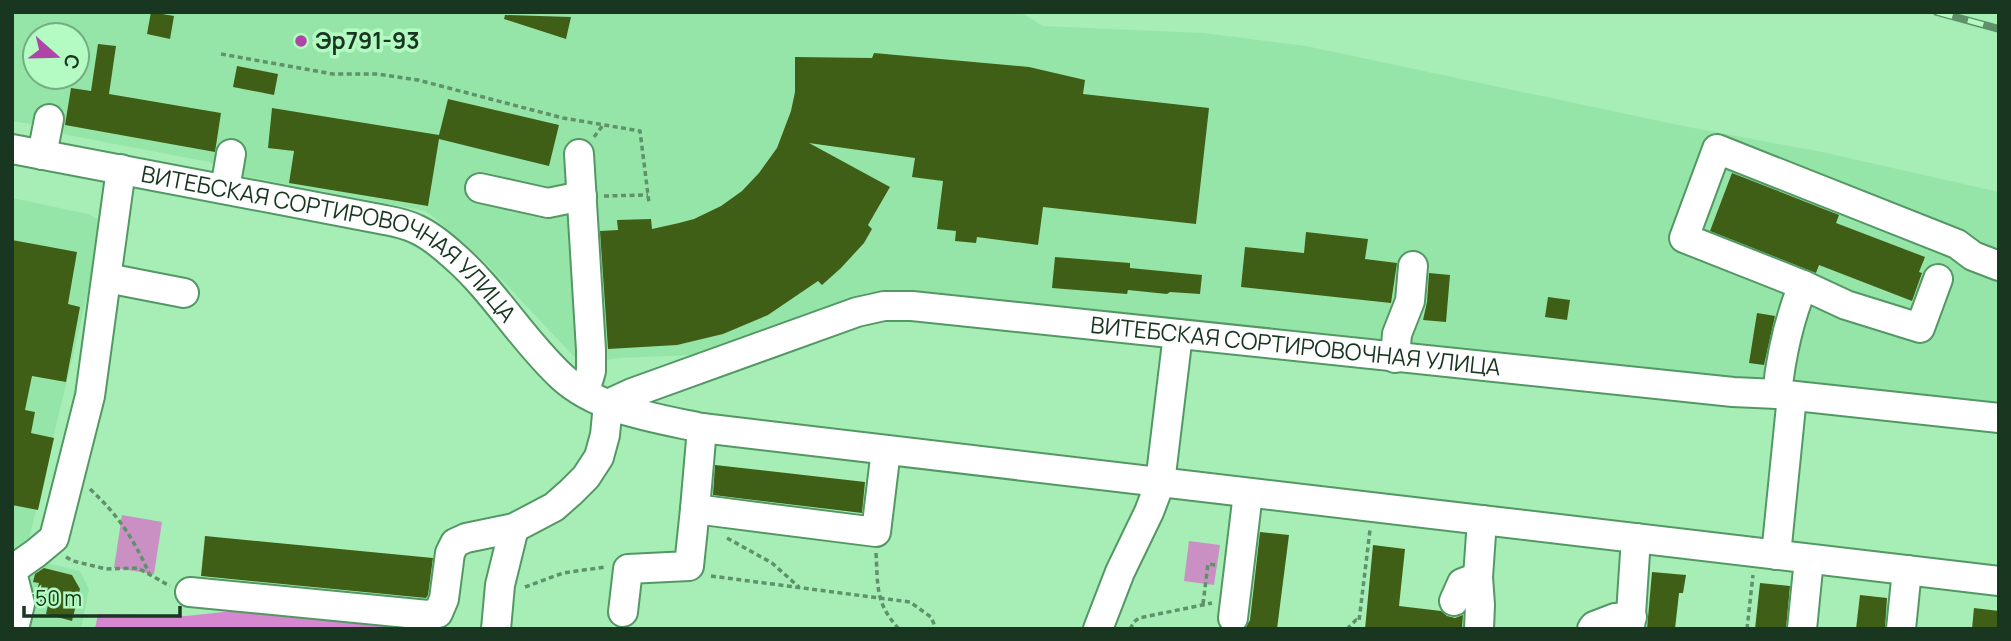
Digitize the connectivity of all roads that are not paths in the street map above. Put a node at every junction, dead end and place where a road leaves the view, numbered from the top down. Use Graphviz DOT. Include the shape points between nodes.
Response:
graph roads {
  1 [pos="49,119"];
  2 [pos="12,149"];
  3 [pos="230,154"];
  4 [pos="579,154"];
  5 [pos="42,155"];
  6 [pos="121,169"];
  7 [pos="480,188"];
  8 [pos="225,189"];
  9 [pos="582,197"];
  10 [pos="1413,266"];
  11 [pos="1999,266"];
  12 [pos="107,278"];
  13 [pos="1938,279"];
  14 [pos="1802,285"];
  15 [pos="184,293"];
  16 [pos="1178,334"];
  17 [pos="1395,358"];
  18 [pos="1785,395"];
  19 [pos="596,398"];
  20 [pos="1999,418"];
  21 [pos="702,428"];
  22 [pos="886,450"];
  23 [pos="1160,483"];
  24 [pos="1248,493"];
  25 [pos="702,510"];
  26 [pos="1482,520"];
  27 [pos="514,528"];
  28 [pos="1636,538"];
  29 [pos="1765,553"];
  30 [pos="1809,558"];
  31 [pos="1907,570"];
  32 [pos="12,571"];
  33 [pos="1478,576"];
  34 [pos="1999,581"];
  35 [pos="190,592"];
  36 [pos="1454,601"];
  37 [pos="1234,608"];
  38 [pos="623,612"];
  39 [pos="428,622"];
  40 [pos="1631,623"];
  41 [pos="14,629"];
  42 [pos="496,629"];
  43 [pos="1098,629"];
  44 [pos="1479,629"];
  45 [pos="1592,629"];
  46 [pos="1802,629"];
  47 [pos="1901,629"];
  1 -- 5 [label="street"];
  2 -- 5 [label="street, ВИТЕБСКАЯ СОРТИРОВОЧНАЯ УЛИЦА"];
  3 -- 8 [label="street"];
  4 -- 9 [label="street"];
  5 -- 6 [label="street, ВИТЕБСКАЯ СОРТИРОВОЧНАЯ УЛИЦА"];
  6 -- 8 [label="street, ВИТЕБСКАЯ СОРТИРОВОЧНАЯ УЛИЦА"];
  6 -- 12 [label="street"];
  7 -- 9 [label="street" via="548,203"];
  8 -- 19 [label="street, ВИТЕБСКАЯ СОРТИРОВОЧНАЯ УЛИЦА" via="416,229 473,273 563,378"];
  9 -- 19 [label="street"];
  10 -- 17 [label="street" via="1410,301 1397,334"];
  11 -- 14 [label="street" via="1957,244 1717,149 1684,237"];
  12 -- 15 [label="street"];
  12 -- 32 [label="street" via="90,396 54,538"];
  13 -- 14 [label="street" via="1920,328 1846,305"];
  14 -- 18 [label="street" via="1780,363"];
  16 -- 17 [label="street, ВИТЕБСКАЯ СОРТИРОВОЧНАЯ УЛИЦА"];
  16 -- 19 [label="street, ВИТЕБСКАЯ СОРТИРОВОЧНАЯ УЛИЦА" via="884,306 632,393"];
  16 -- 23 [label="street"];
  17 -- 18 [label="street, ВИТЕБСКАЯ СОРТИРОВОЧНАЯ УЛИЦА" via="1490,356 1732,392"];
  18 -- 20 [label="street, ВИТЕБСКАЯ СОРТИРОВОЧНАЯ УЛИЦА"];
  18 -- 29 [label="street"];
  19 -- 21 [label="street, ВИТЕБСКАЯ СОРТИРОВОЧНАЯ УЛИЦА"];
  19 -- 27 [label="street" via="605,435 599,457 586,477 554,507"];
  21 -- 22 [label="street, ВИТЕБСКАЯ СОРТИРОВОЧНАЯ УЛИЦА"];
  21 -- 25 [label="street"];
  22 -- 23 [label="street, ВИТЕБСКАЯ СОРТИРОВОЧНАЯ УЛИЦА"];
  22 -- 25 [label="street" via="876,532"];
  23 -- 24 [label="street, ВИТЕБСКАЯ СОРТИРОВОЧНАЯ УЛИЦА"];
  23 -- 43 [label="street"];
  24 -- 26 [label="street, ВИТЕБСКАЯ СОРТИРОВОЧНАЯ УЛИЦА"];
  24 -- 37 [label="street"];
  25 -- 38 [label="street" via="689,566 628,569"];
  26 -- 28 [label="street, ВИТЕБСКАЯ СОРТИРОВОЧНАЯ УЛИЦА"];
  26 -- 33 [label="street"];
  27 -- 39 [label="street" via="455,543 444,599 439,613"];
  27 -- 42 [label="street"];
  28 -- 29 [label="street, ВИТЕБСКАЯ СОРТИРОВОЧНАЯ УЛИЦА"];
  28 -- 40 [label="street"];
  29 -- 30 [label="street, ВИТЕБСКАЯ СОРТИРОВОЧНАЯ УЛИЦА"];
  30 -- 31 [label="street, ВИТЕБСКАЯ СОРТИРОВОЧНАЯ УЛИЦА"];
  30 -- 46 [label="street"];
  31 -- 34 [label="street, ВИТЕБСКАЯ СОРТИРОВОЧНАЯ УЛИЦА"];
  31 -- 47 [label="street"];
  32 -- 41 [label="street" via="20,604"];
  33 -- 36 [label="street" via="1462,583"];
  33 -- 44 [label="street"];
  35 -- 39 [label="street"];
  40 -- 45 [label="street" via="1615,618"];
}
